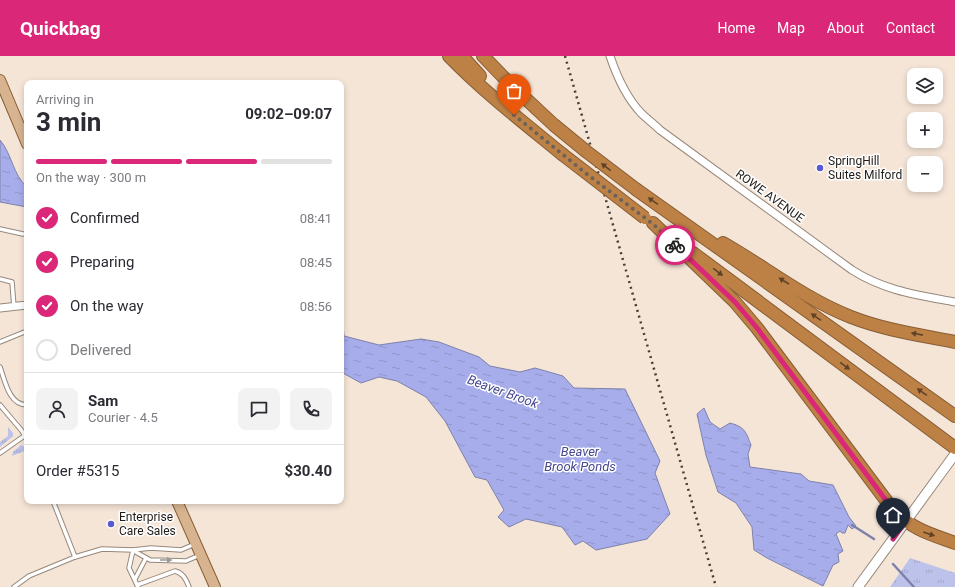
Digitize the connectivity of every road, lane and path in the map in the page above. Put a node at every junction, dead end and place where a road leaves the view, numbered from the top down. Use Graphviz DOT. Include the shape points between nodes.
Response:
graph roads {
  1 [pos="449,56"];
  2 [pos="462,56"];
  3 [pos="483,56"];
  4 [pos="495,56"];
  5 [pos="610,56"];
  6 [pos="0,80"];
  7 [pos="554,125"];
  8 [pos="24,137"];
  9 [pos="562,154"];
  10 [pos="667,211"];
  11 [pos="649,220"];
  12 [pos="0,229"];
  13 [pos="24,234"];
  14 [pos="0,279"];
  15 [pos="955,302"];
  16 [pos="24,305"];
  17 [pos="14,307"];
  18 [pos="0,308"];
  19 [pos="24,332"];
  20 [pos="0,342"];
  21 [pos="955,342"];
  22 [pos="0,367"];
  23 [pos="24,404"];
  24 [pos="0,405"];
  25 [pos="954,416"];
  26 [pos="24,433"];
  27 [pos="24,436"];
  28 [pos="955,448"];
  29 [pos="0,453"];
  30 [pos="955,454"];
  31 [pos="54,504"];
  32 [pos="178,504"];
  33 [pos="905,522"];
  34 [pos="955,542"];
  35 [pos="195,544"];
  36 [pos="133,550"];
  37 [pos="200,555"];
  38 [pos="75,557"];
  39 [pos="146,558"];
  40 [pos="135,579"];
  41 [pos="137,586"];
  42 [pos="14,587"];
  43 [pos="189,587"];
  44 [pos="215,587"];
  45 [pos="858,587"];
  1 -- 9 [label="highway" via="491,96"];
  2 -- 9 [label="highway" via="518,115"];
  3 -- 7 [label="highway"];
  4 -- 7 [label="highway"];
  5 -- 15 [label="street, ROWE AVENUE" via="620,83 641,113 852,270 891,289"];
  6 -- 8 [label="main road"];
  10 -- 7 [label="highway, one-way, bridge"];
  9 -- 11 [label="highway, bridge"];
  21 -- 10 [label="highway, one-way" via="885,328 850,316 806,294"];
  25 -- 10 [label="highway, one-way"];
  11 -- 28 [label="highway, one-way"];
  11 -- 33 [label="highway" via="740,307 894,511"];
  12 -- 13 [label="lane"];
  14 -- 17 [label="lane" via="12,282"];
  16 -- 17 [label="street"];
  17 -- 18 [label="street"];
  19 -- 20 [label="lane"];
  22 -- 23 [label="lane" via="11,396"];
  24 -- 26 [label="lane"];
  27 -- 29 [label="lane"];
  30 -- 33 [label="main road"];
  31 -- 38 [label="lane"];
  32 -- 35 [label="main road"];
  33 -- 34 [label="highway, one-way" via="917,529"];
  33 -- 45 [label="main road"];
  35 -- 36 [label="lane" via="181,550"];
  35 -- 37 [label="main road"];
  36 -- 38 [label="lane" via="102,549"];
  36 -- 39 [label="lane"];
  36 -- 40 [label="lane" via="130,568"];
  39 -- 37 [label="lane, one-way" via="186,561"];
  37 -- 44 [label="main road"];
  38 -- 42 [label="lane" via="29,576"];
  39 -- 40 [label="lane"];
  40 -- 41 [label="lane"];
  41 -- 43 [label="lane" via="175,571 180,572"];
}
